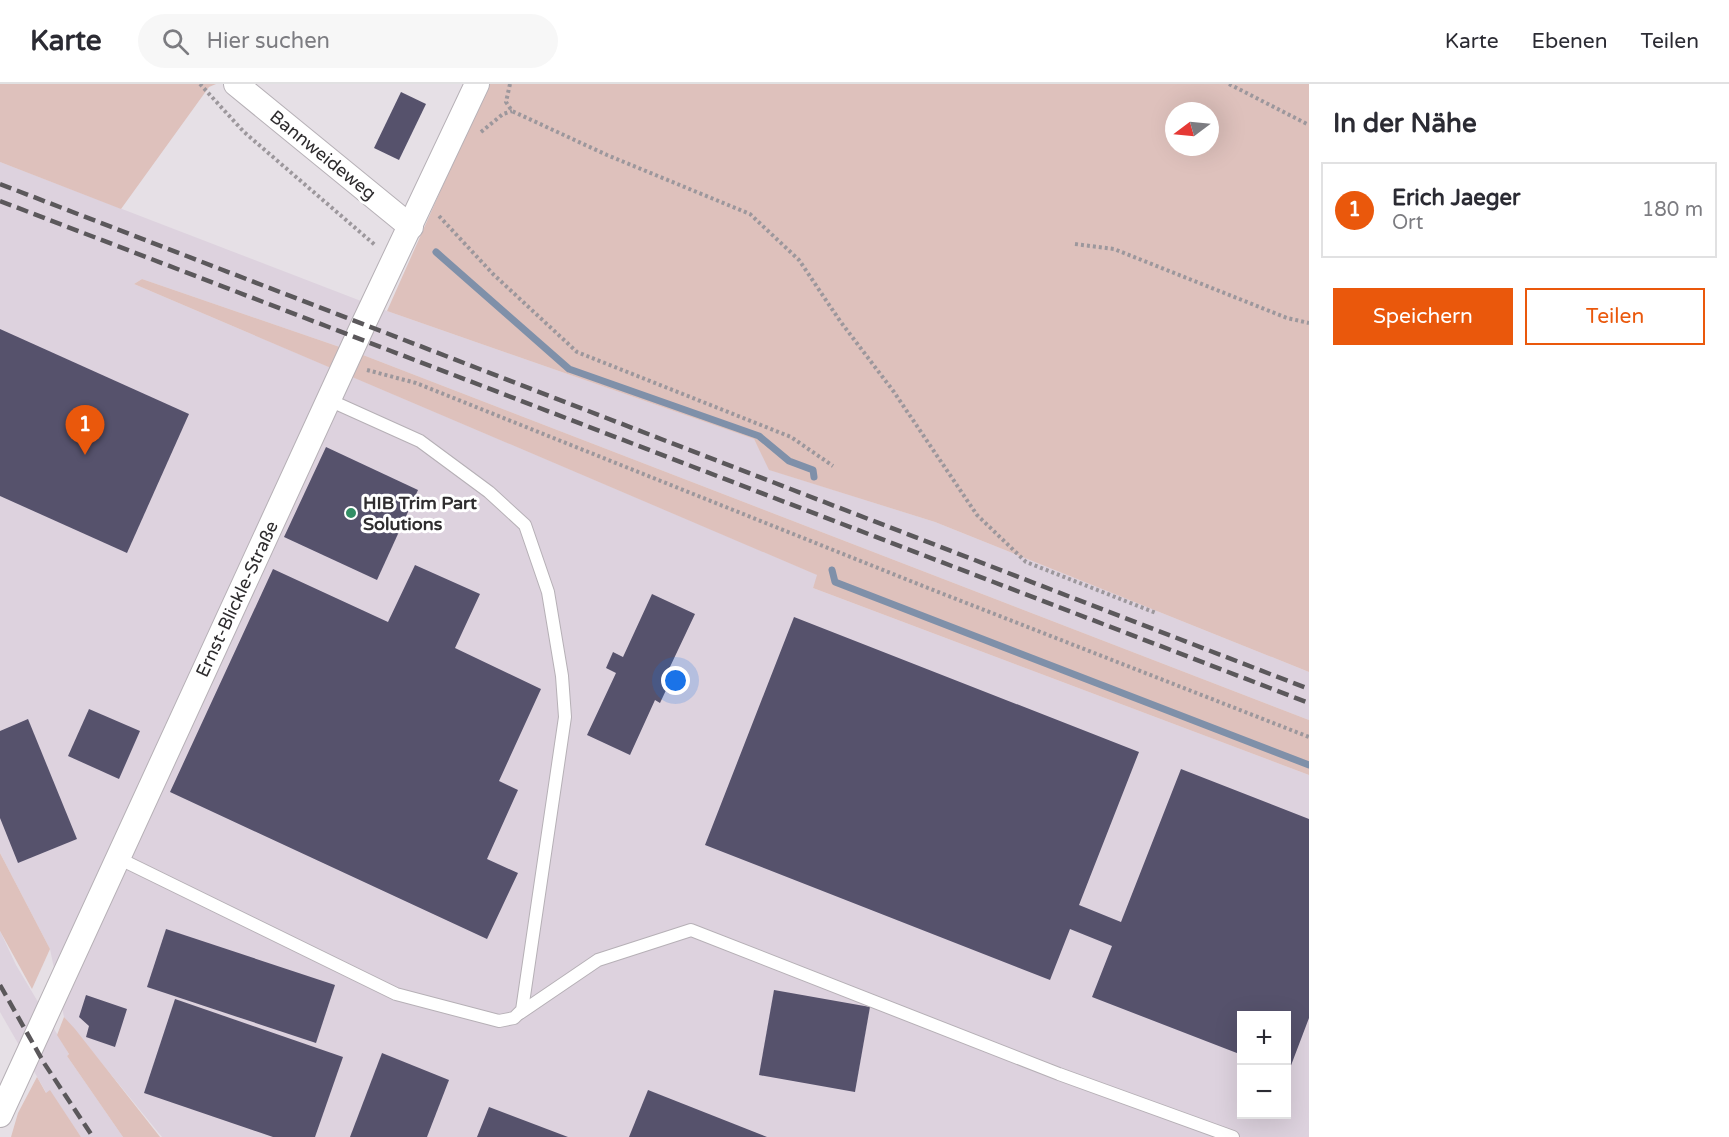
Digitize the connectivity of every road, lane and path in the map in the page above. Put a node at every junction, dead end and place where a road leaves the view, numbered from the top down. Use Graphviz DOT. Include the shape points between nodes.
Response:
graph roads {
  1 [pos="200,84"];
  2 [pos="236,84"];
  3 [pos="477,84"];
  4 [pos="510,84"];
  5 [pos="1229,84"];
  6 [pos="1309,125"];
  7 [pos="424,200"];
  8 [pos="411,227"];
  9 [pos="1075,244"];
  10 [pos="394,261"];
  11 [pos="1309,323"];
  12 [pos="346,366"];
  13 [pos="328,400"];
  14 [pos="833,466"];
  15 [pos="1156,613"];
  16 [pos="1309,737"];
  17 [pos="118,858"];
  18 [pos="519,1013"];
  19 [pos="0,1115"];
  20 [pos="1233,1137"];
  1 -- 10 [label="path" via="244,132"];
  2 -- 8 [label="street, Bannweideweg"];
  3 -- 7 [label="street, Ernst-Blickle-Straße"];
  4 -- 15 [label="path" via="506,102 512,111 750,214 799,260 977,515 1026,562"];
  5 -- 6 [label="path"];
  7 -- 8 [label="street, Ernst-Blickle-Straße"];
  7 -- 14 [label="path" via="494,274 577,352 791,437"];
  8 -- 10 [label="street, Ernst-Blickle-Straße"];
  9 -- 11 [label="path" via="1114,249 1287,318"];
  10 -- 12 [label="street, Ernst-Blickle-Straße"];
  12 -- 13 [label="street, Ernst-Blickle-Straße"];
  12 -- 16 [label="path" via="416,383"];
  13 -- 17 [label="street, Ernst-Blickle-Straße"];
  13 -- 18 [label="lane" via="420,441 489,492 525,525 533,542 548,592 565,717"];
  17 -- 18 [label="lane" via="396,994 499,1021"];
  17 -- 19 [label="street, Ernst-Blickle-Straße"];
  18 -- 20 [label="lane" via="598,960 691,930 1059,1074"];
}
